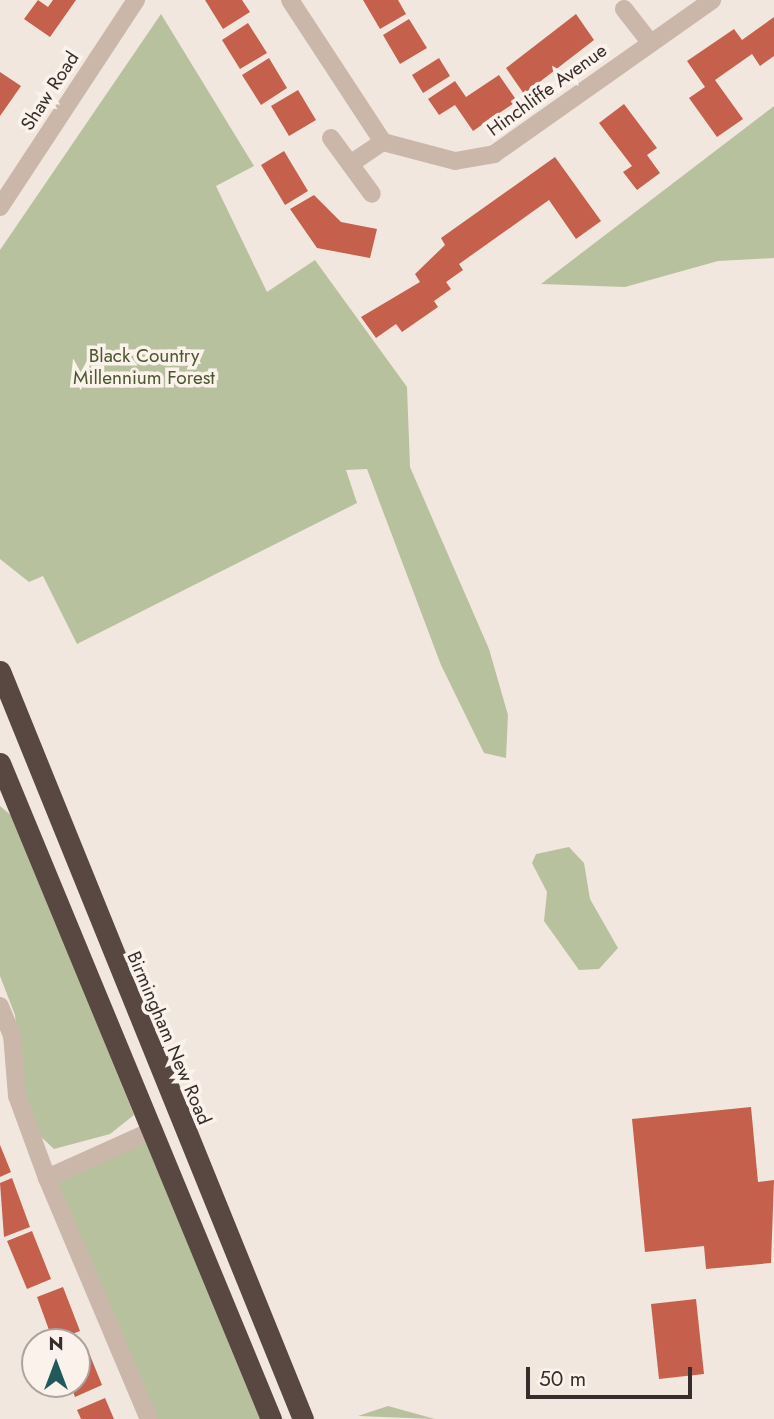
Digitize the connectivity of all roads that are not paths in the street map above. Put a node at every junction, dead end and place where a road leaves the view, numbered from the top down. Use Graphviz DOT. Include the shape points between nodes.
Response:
graph roads {
  1 [pos="136,0"];
  2 [pos="290,0"];
  3 [pos="712,0"];
  4 [pos="624,9"];
  5 [pos="649,41"];
  6 [pos="331,138"];
  7 [pos="383,142"];
  8 [pos="350,164"];
  9 [pos="372,194"];
  10 [pos="0,207"];
  11 [pos="0,671"];
  12 [pos="0,763"];
  13 [pos="0,1006"];
  14 [pos="154,1130"];
  15 [pos="47,1178"];
  16 [pos="149,1419"];
  17 [pos="271,1419"];
  18 [pos="303,1419"];
  1 -- 10 [label="street, Shaw Road"];
  2 -- 7 [label="street"];
  3 -- 5 [label="street, Hinchliffe Avenue"];
  4 -- 5 [label="street"];
  5 -- 7 [label="street, Hinchliffe Avenue" via="494,154 455,160"];
  6 -- 8 [label="street"];
  7 -- 8 [label="street"];
  8 -- 9 [label="street"];
  11 -- 18 [label="highway, Birmingham New Road"];
  12 -- 14 [label="highway"];
  13 -- 15 [label="street" via="12,1035 18,1096"];
  14 -- 15 [label="street"];
  14 -- 17 [label="highway"];
  15 -- 16 [label="street"];
}
